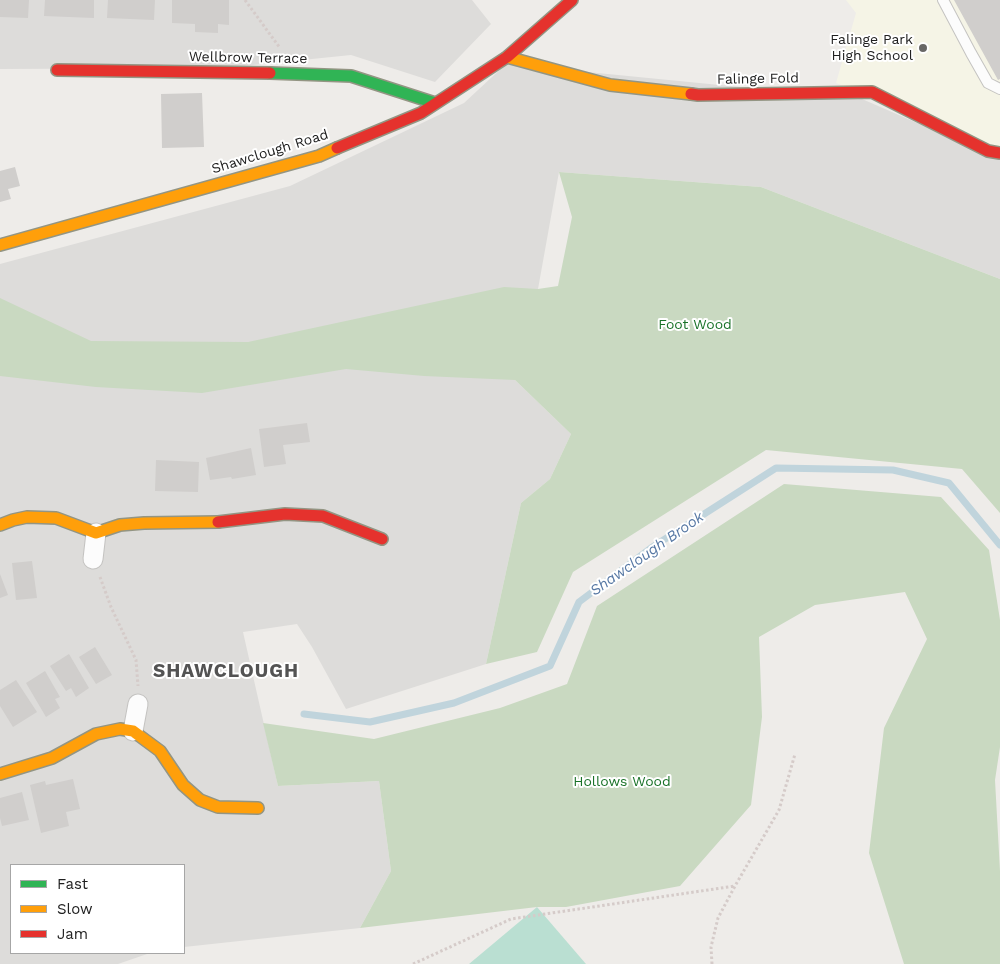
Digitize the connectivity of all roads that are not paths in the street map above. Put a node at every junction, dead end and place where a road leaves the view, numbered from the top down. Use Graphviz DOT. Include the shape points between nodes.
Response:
graph roads {
  1 [pos="572,0"];
  2 [pos="943,0"];
  3 [pos="507,57"];
  4 [pos="56,70"];
  5 [pos="1000,89"];
  6 [pos="436,103"];
  7 [pos="1000,153"];
  8 [pos="0,245"];
  9 [pos="0,526"];
  10 [pos="96,532"];
  11 [pos="382,539"];
  12 [pos="93,559"];
  13 [pos="138,704"];
  14 [pos="133,732"];
  15 [pos="0,774"];
  16 [pos="258,808"];
  1 -- 3 [label="street, Shawclough Road"];
  2 -- 5 [label="lane" via="988,83"];
  3 -- 6 [label="street, Shawclough Road"];
  3 -- 7 [label="street, Falinge Fold" via="610,85 698,95 872,92 988,151"];
  4 -- 6 [label="street, Wellbrow Terrace" via="351,76"];
  6 -- 8 [label="street, Shawclough Road" via="421,113 319,156"];
  9 -- 10 [label="street" via="27,517 56,518"];
  10 -- 11 [label="street" via="120,525 212,523 285,514 323,516"];
  10 -- 12 [label="street"];
  13 -- 14 [label="street"];
  14 -- 15 [label="street" via="120,729 96,734 52,758"];
  14 -- 16 [label="street" via="160,751 183,785 200,800 218,807"];
}
